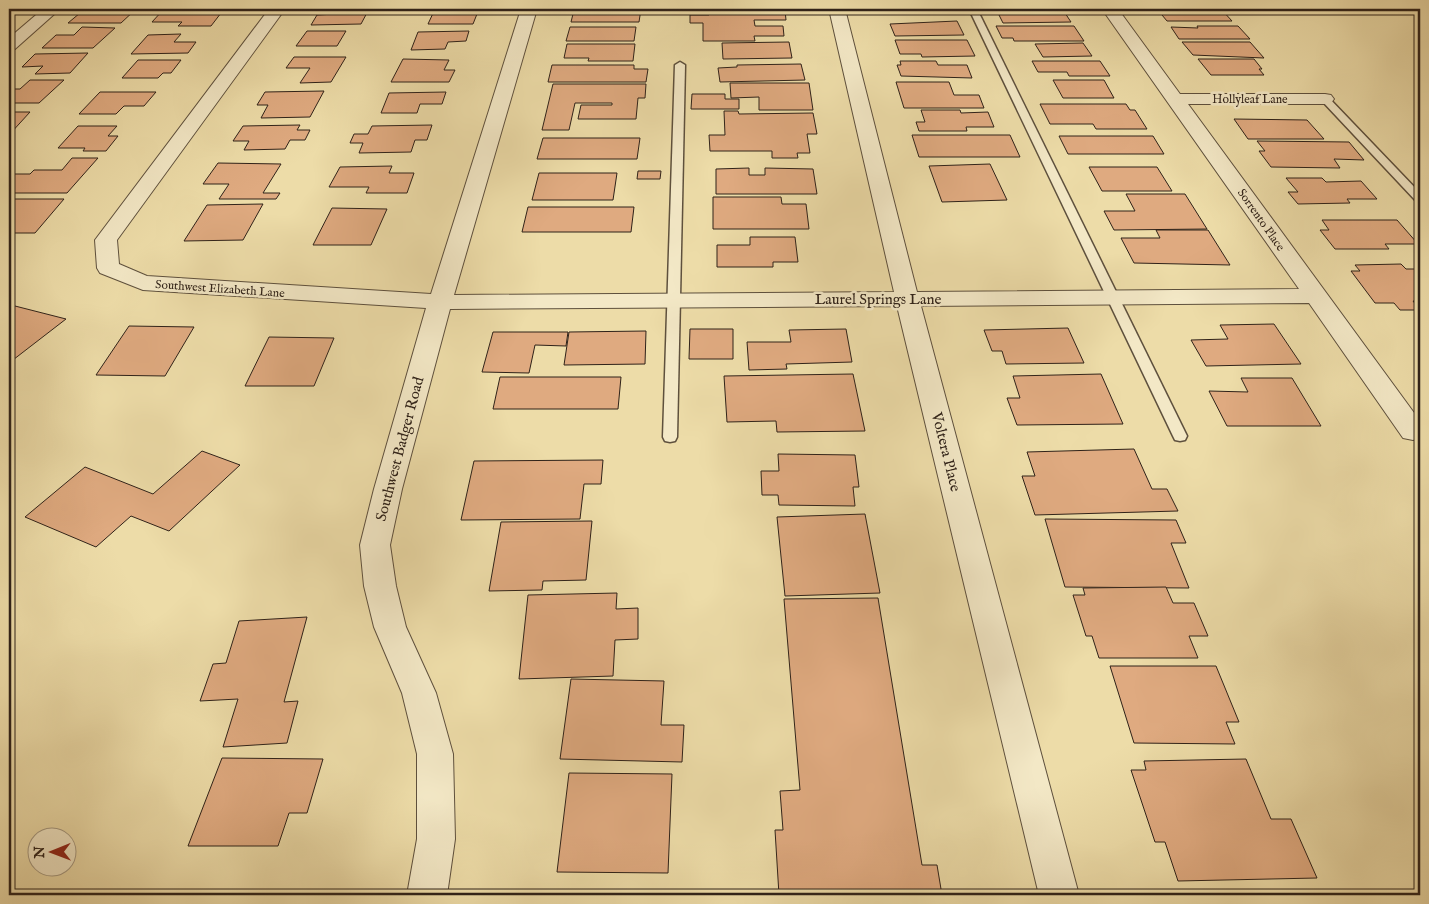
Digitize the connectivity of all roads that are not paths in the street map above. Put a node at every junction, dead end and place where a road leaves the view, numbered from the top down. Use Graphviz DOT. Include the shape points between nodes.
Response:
graph roads {
  1 [pos="52,9"];
  2 [pos="277,9"];
  3 [pos="529,9"];
  4 [pos="837,9"];
  5 [pos="973,9"];
  6 [pos="1110,9"];
  7 [pos="9,46"];
  8 [pos="680,65"];
  9 [pos="1325,98"];
  10 [pos="1176,99"];
  11 [pos="1420,199"];
  12 [pos="1316,296"];
  13 [pos="1113,298"];
  14 [pos="907,299"];
  15 [pos="674,301"];
  16 [pos="440,302"];
  17 [pos="1412,431"];
  18 [pos="1180,436"];
  19 [pos="670,437"];
  20 [pos="427,895"];
  21 [pos="1059,895"];
  1 -- 7 [label="street"];
  2 -- 16 [label="street, Southwest Elizabeth Lane" via="106,240 108,268 143,283"];
  3 -- 16 [label="street, Southwest Badger Road"];
  4 -- 14 [label="street, Voltera Place"];
  5 -- 13 [label="lane"];
  6 -- 10 [label="street, Sorrento Place"];
  8 -- 15 [label="lane"];
  9 -- 10 [label="street, Hollyleaf Lane"];
  9 -- 11 [label="lane"];
  10 -- 12 [label="street, Sorrento Place"];
  12 -- 13 [label="street, Laurel Springs Lane"];
  12 -- 17 [label="street, Sorrento Place"];
  13 -- 14 [label="street, Laurel Springs Lane"];
  13 -- 18 [label="lane"];
  14 -- 15 [label="street, Laurel Springs Lane"];
  14 -- 21 [label="street, Voltera Place"];
  15 -- 16 [label="street, Laurel Springs Lane"];
  15 -- 19 [label="lane"];
  16 -- 20 [label="street, Southwest Badger Road" via="388,488 376,545 380,586 390,627 419,693 435,754 436,839"];
}
